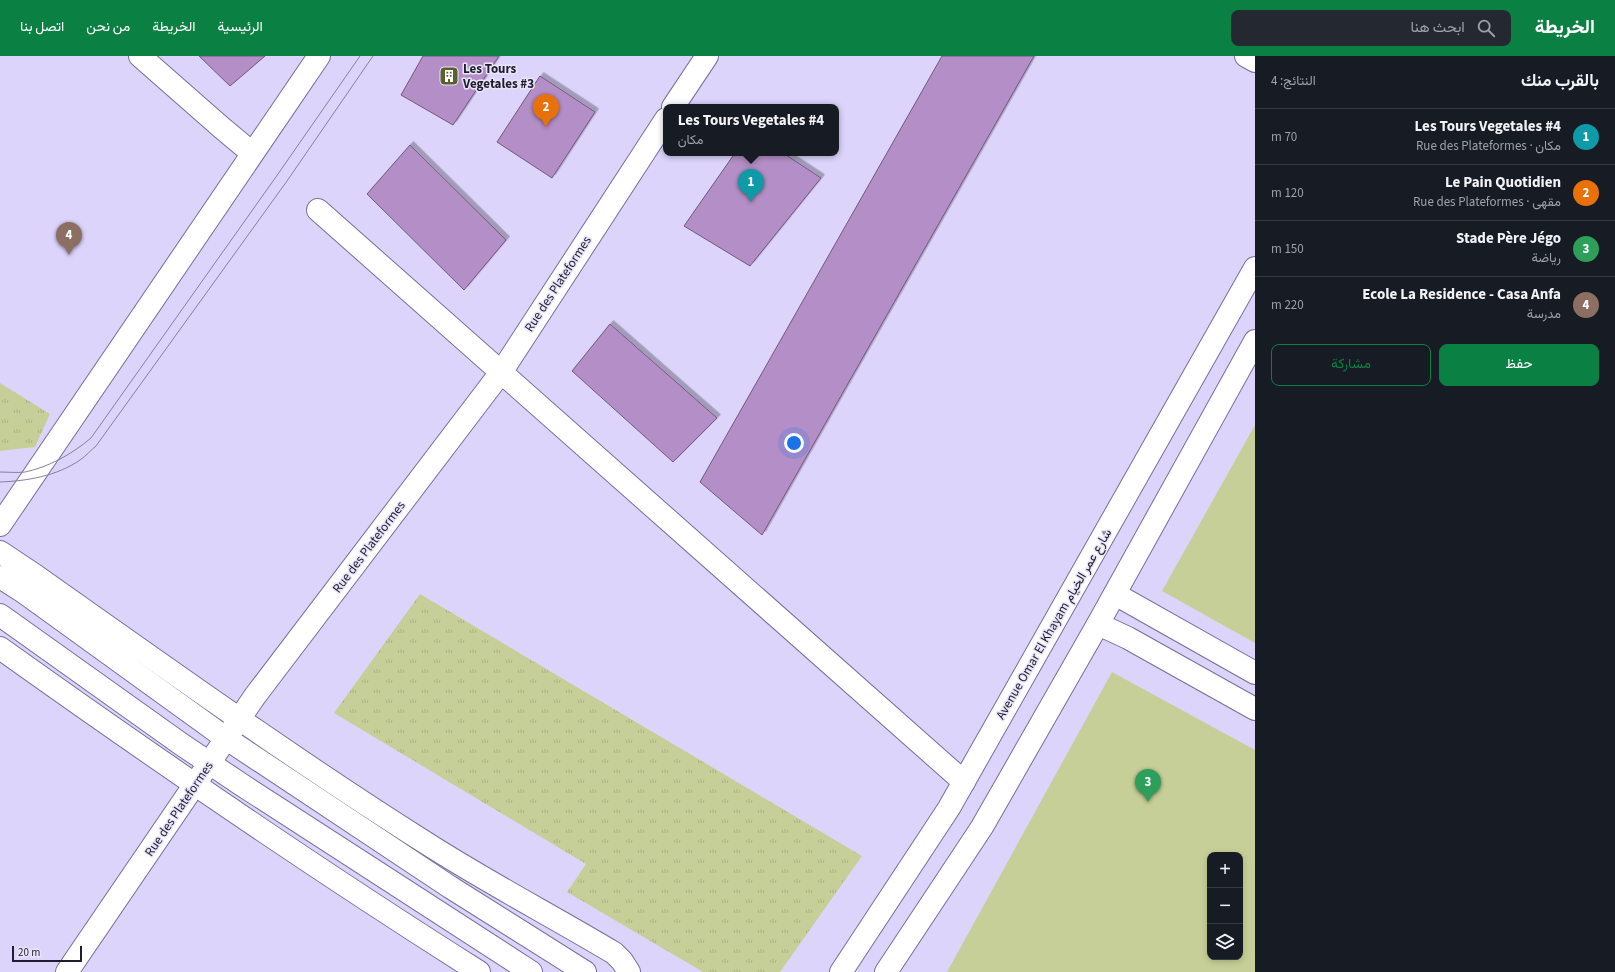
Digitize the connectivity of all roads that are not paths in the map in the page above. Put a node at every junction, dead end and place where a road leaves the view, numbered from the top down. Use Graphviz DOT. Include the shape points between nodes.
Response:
graph roads {
  1 [pos="140,56"];
  2 [pos="318,56"];
  3 [pos="706,56"];
  4 [pos="1246,56"];
  5 [pos="1255,61"];
  6 [pos="676,104"];
  7 [pos="663,123"];
  8 [pos="252,153"];
  9 [pos="318,210"];
  10 [pos="1255,268"];
  11 [pos="1255,341"];
  12 [pos="502,371"];
  13 [pos="0,525"];
  14 [pos="0,552"];
  15 [pos="0,577"];
  16 [pos="1115,594"];
  17 [pos="0,615"];
  18 [pos="1098,624"];
  19 [pos="0,648"];
  20 [pos="1255,673"];
  21 [pos="1255,709"];
  22 [pos="240,718"];
  23 [pos="227,739"];
  24 [pos="210,763"];
  25 [pos="964,782"];
  26 [pos="195,785"];
  27 [pos="67,972"];
  28 [pos="479,972"];
  29 [pos="531,972"];
  30 [pos="585,972"];
  31 [pos="629,972"];
  32 [pos="841,972"];
  33 [pos="886,972"];
  1 -- 8 [label="street"];
  2 -- 8 [label="street"];
  3 -- 6 [label="street"];
  4 -- 5 [label="street"];
  7 -- 12 [label="street, Rue des Plateformes"];
  8 -- 13 [label="street"];
  9 -- 12 [label="street"];
  10 -- 25 [label="street, Avenue Omar El Khayam شارع عمر الخيام"];
  11 -- 16 [label="street"];
  12 -- 22 [label="street, Rue des Plateformes"];
  12 -- 25 [label="street"];
  14 -- 22 [label="street"];
  15 -- 23 [label="street"];
  16 -- 18 [label="street"];
  16 -- 20 [label="street"];
  17 -- 24 [label="street"];
  18 -- 21 [label="street"];
  18 -- 33 [label="street" via="982,827"];
  19 -- 26 [label="street"];
  22 -- 23 [label="street, Rue des Plateformes"];
  22 -- 31 [label="street" via="425,843 614,953"];
  23 -- 24 [label="street, Rue des Plateformes"];
  23 -- 30 [label="street" via="450,887"];
  24 -- 26 [label="street, Rue des Plateformes"];
  24 -- 29 [label="street"];
  25 -- 32 [label="street, Avenue Omar El Khayam شارع عمر الخيام"];
  26 -- 27 [label="street, Rue des Plateformes"];
  26 -- 28 [label="street" via="396,920"];
}
